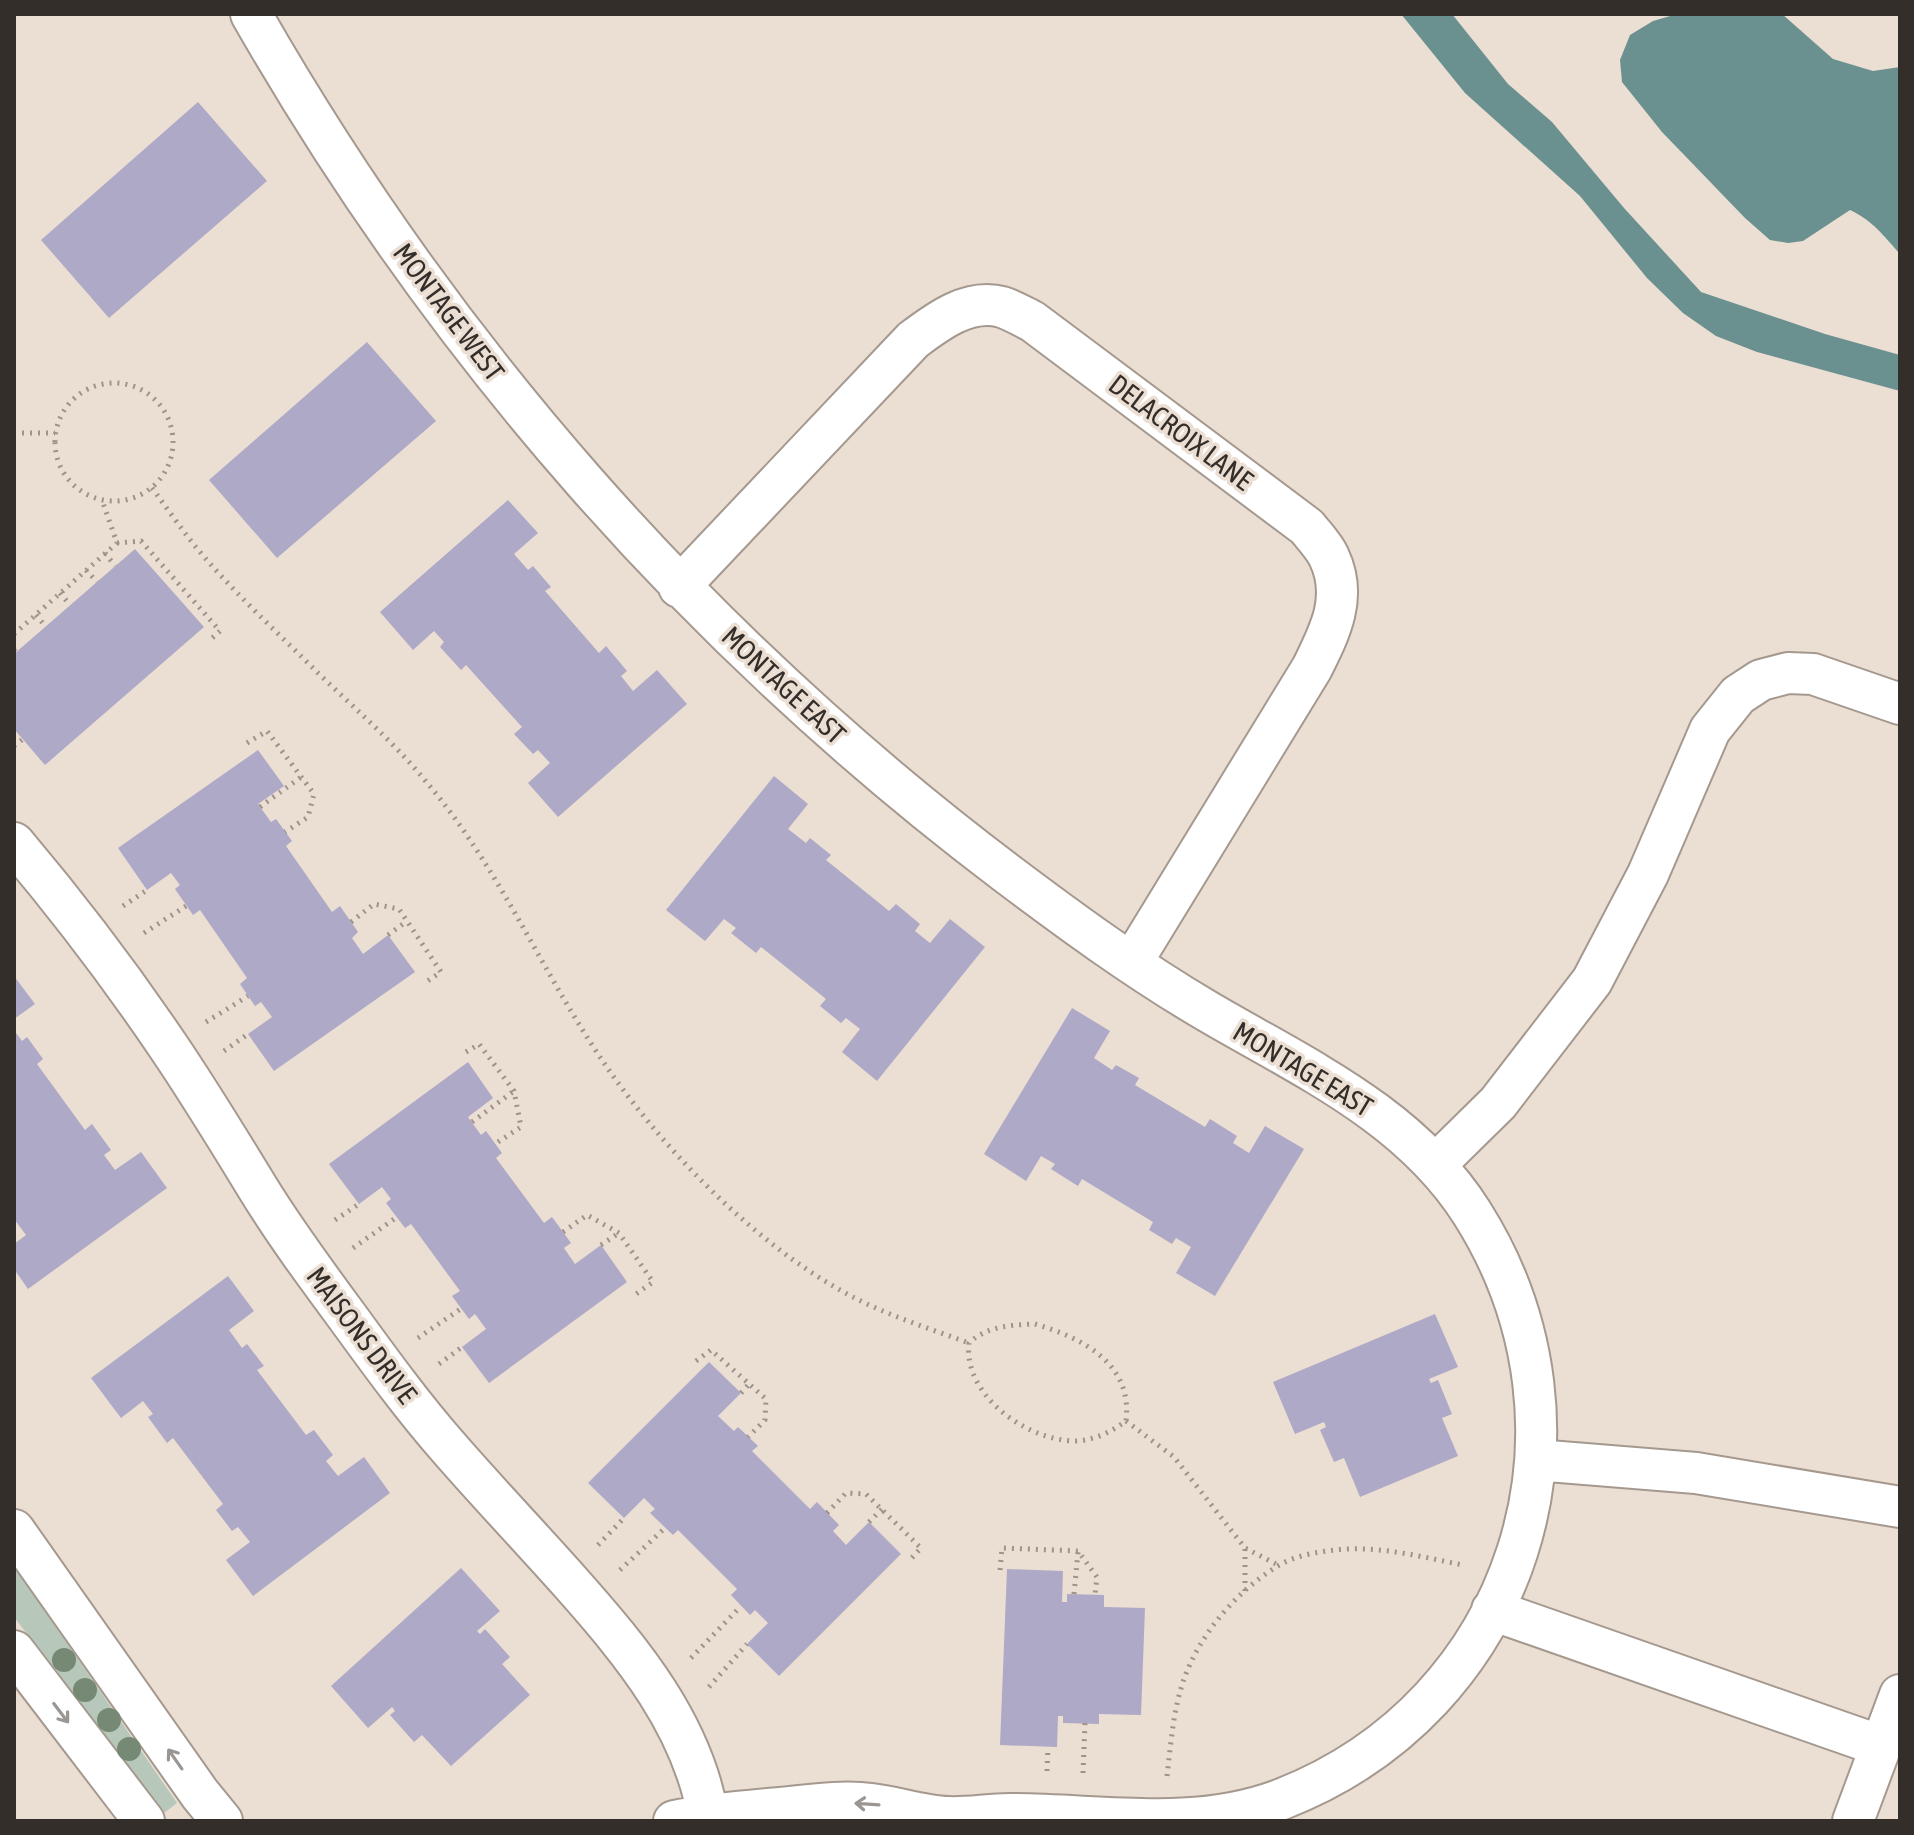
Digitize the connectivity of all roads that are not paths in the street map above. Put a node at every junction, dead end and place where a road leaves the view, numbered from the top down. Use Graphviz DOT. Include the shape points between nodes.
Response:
graph roads {
  1 [pos="251,14"];
  2 [pos="679,587"];
  3 [pos="1900,704"];
  4 [pos="14,843"];
  5 [pos="1132,962"];
  6 [pos="1436,1164"];
  7 [pos="1536,1460"];
  8 [pos="1900,1507"];
  9 [pos="14,1530"];
  10 [pos="1492,1610"];
  11 [pos="14,1651"];
  12 [pos="1900,1695"];
  13 [pos="1881,1746"];
  14 [pos="1249,1815"];
  15 [pos="697,1819"];
  16 [pos="939,1819"];
  17 [pos="144,1821"];
  18 [pos="222,1821"];
  19 [pos="1853,1821"];
  1 -- 2 [label="street, MONTAGE WEST" via="344,166 466,341"];
  2 -- 5 [label="street, MONTAGE EAST" via="894,785 1015,880"];
  2 -- 5 [label="street, DELACROIX LANE" via="913,340 967,307 1001,307 1032,321 1307,527 1329,555 1339,589 1334,625"];
  3 -- 6 [label="street" via="1813,674 1761,680 1738,695 1710,730 1648,874 1592,981 1498,1103"];
  4 -- 15 [label="street, MAISONS DRIVE" via="117,973 302,1254 403,1391 634,1658 662,1698 700,1776"];
  5 -- 6 [label="street, MONTAGE EAST" via="1201,1008 1348,1091"];
  6 -- 7 [label="street, MONTAGE EAST" via="1499,1260 1518,1312 1531,1367"];
  7 -- 8 [label="street" via="1696,1473"];
  7 -- 10 [label="street, MONTAGE EAST" via="1524,1529"];
  18 -- 9 [label="street, one-way"];
  10 -- 13 [label="street"];
  10 -- 14 [label="street, MONTAGE EAST" via="1437,1694 1395,1733 1339,1771"];
  11 -- 17 [label="street, one-way"];
  12 -- 13 [label="street"];
  13 -- 19 [label="street"];
  14 -- 16 [label="street, MONTAGE EAST" via="1170,1821 1008,1814"];
  16 -- 15 [label="street, MONTAGE EAST, one-way" via="867,1803"];
}
